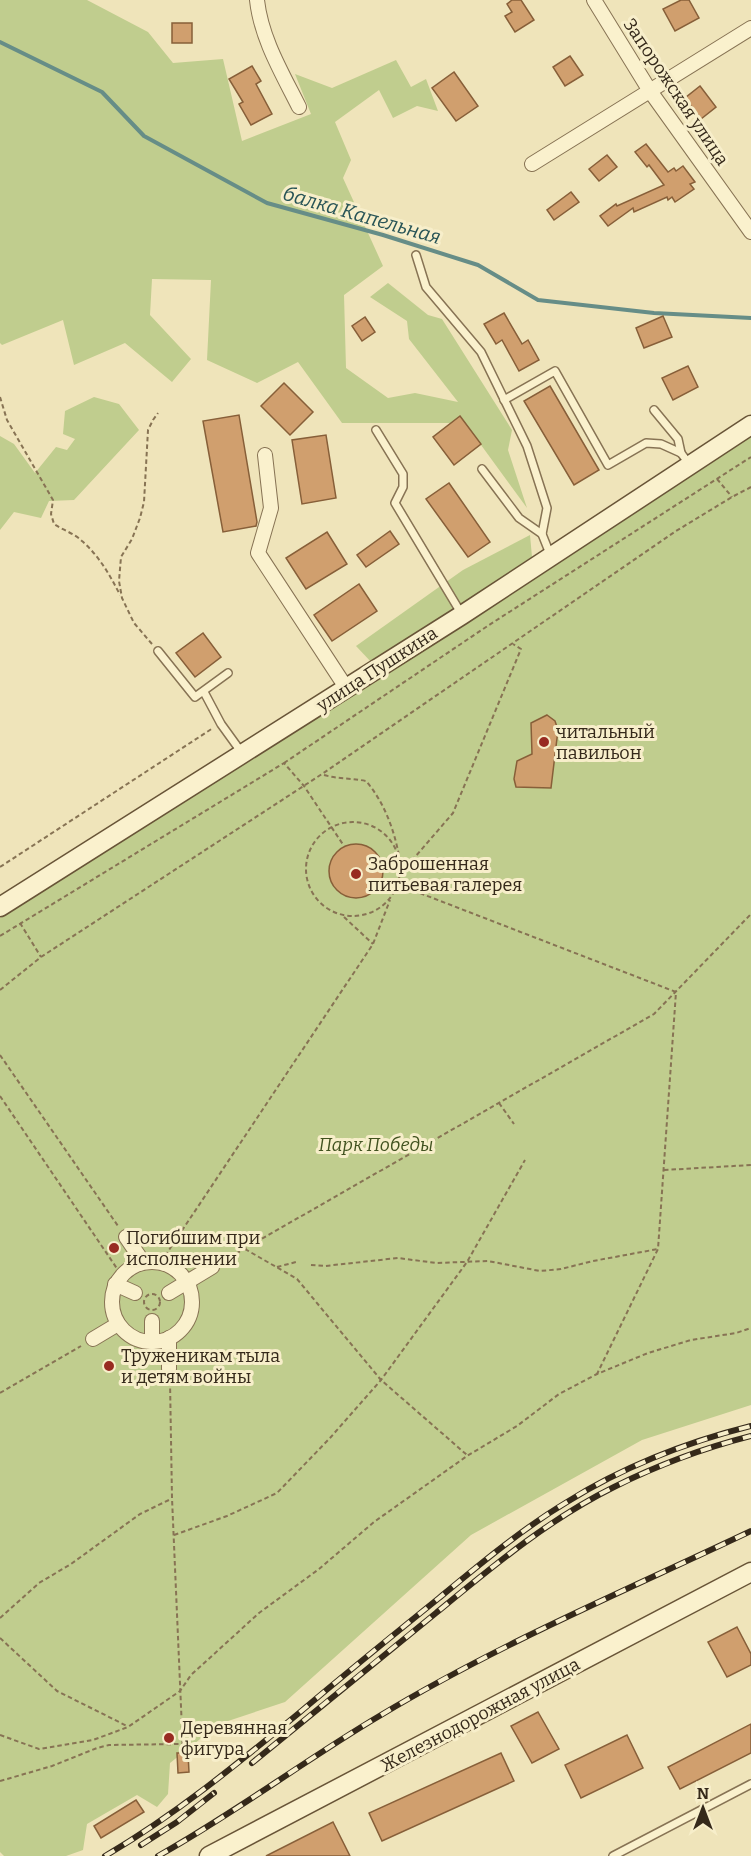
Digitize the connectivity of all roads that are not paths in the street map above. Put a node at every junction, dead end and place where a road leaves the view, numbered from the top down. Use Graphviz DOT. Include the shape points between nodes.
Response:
graph roads {
  1 [pos="257,0"];
  2 [pos="594,0"];
  3 [pos="751,28"];
  4 [pos="650,91"];
  5 [pos="299,107"];
  6 [pos="532,164"];
  7 [pos="751,232"];
  8 [pos="416,255"];
  9 [pos="504,400"];
  10 [pos="654,410"];
  11 [pos="751,425"];
  12 [pos="376,430"];
  13 [pos="265,455"];
  14 [pos="686,459"];
  15 [pos="482,469"];
  16 [pos="542,534"];
  17 [pos="551,556"];
  18 [pos="462,615"];
  19 [pos="158,651"];
  20 [pos="228,673"];
  21 [pos="347,689"];
  22 [pos="204,692"];
  23 [pos="243,754"];
  24 [pos="0,907"];
  25 [pos="126,1237"];
  26 [pos="143,1262"];
  27 [pos="212,1267"];
  28 [pos="118,1280"];
  29 [pos="188,1282"];
  30 [pos="135,1293"];
  31 [pos="164,1298"];
  32 [pos="152,1321"];
  33 [pos="118,1324"];
  34 [pos="169,1338"];
  35 [pos="93,1339"];
  36 [pos="152,1342"];
  37 [pos="169,1369"];
  38 [pos="751,1572"];
  39 [pos="751,1784"];
  40 [pos="209,1856"];
  41 [pos="613,1856"];
  1 -- 5 [label="street" via="272,54"];
  2 -- 4 [label="street, Запорожская улица"];
  3 -- 4 [label="street"];
  4 -- 6 [label="street"];
  4 -- 7 [label="street, Запорожская улица"];
  8 -- 9 [label="lane" via="426,287 481,352"];
  9 -- 14 [label="lane" via="555,371 608,465 646,443 661,444"];
  9 -- 16 [label="lane" via="527,446 547,508"];
  10 -- 14 [label="lane" via="678,439"];
  11 -- 14 [label="street, улица Пушкина"];
  12 -- 18 [label="lane" via="403,474 403,487 395,503"];
  13 -- 21 [label="street" via="271,508 258,553"];
  14 -- 17 [label="street, улица Пушкина"];
  15 -- 16 [label="lane" via="519,518"];
  16 -- 17 [label="lane"];
  17 -- 18 [label="street, улица Пушкина"];
  18 -- 21 [label="street, улица Пушкина"];
  19 -- 22 [label="lane" via="195,697"];
  20 -- 22 [label="lane"];
  21 -- 23 [label="street, улица Пушкина"];
  22 -- 23 [label="lane"];
  23 -- 24 [label="street, улица Пушкина"];
  25 -- 26 [label="street"];
  26 -- 28 [label="street"];
  26 -- 29 [label="street" via="161,1262 177,1270"];
  27 -- 29 [label="street"];
  28 -- 30 [label="street"];
  28 -- 33 [label="street" via="112,1294"];
  29 -- 31 [label="street"];
  29 -- 34 [label="street" via="191,1315 178,1333"];
  32 -- 36 [label="street"];
  33 -- 35 [label="street"];
  33 -- 36 [label="street" via="133,1337"];
  34 -- 36 [label="street"];
  34 -- 37 [label="street"];
  38 -- 40 [label="street, Железнодорожная улица"];
  39 -- 41 [label="lane"];
}
